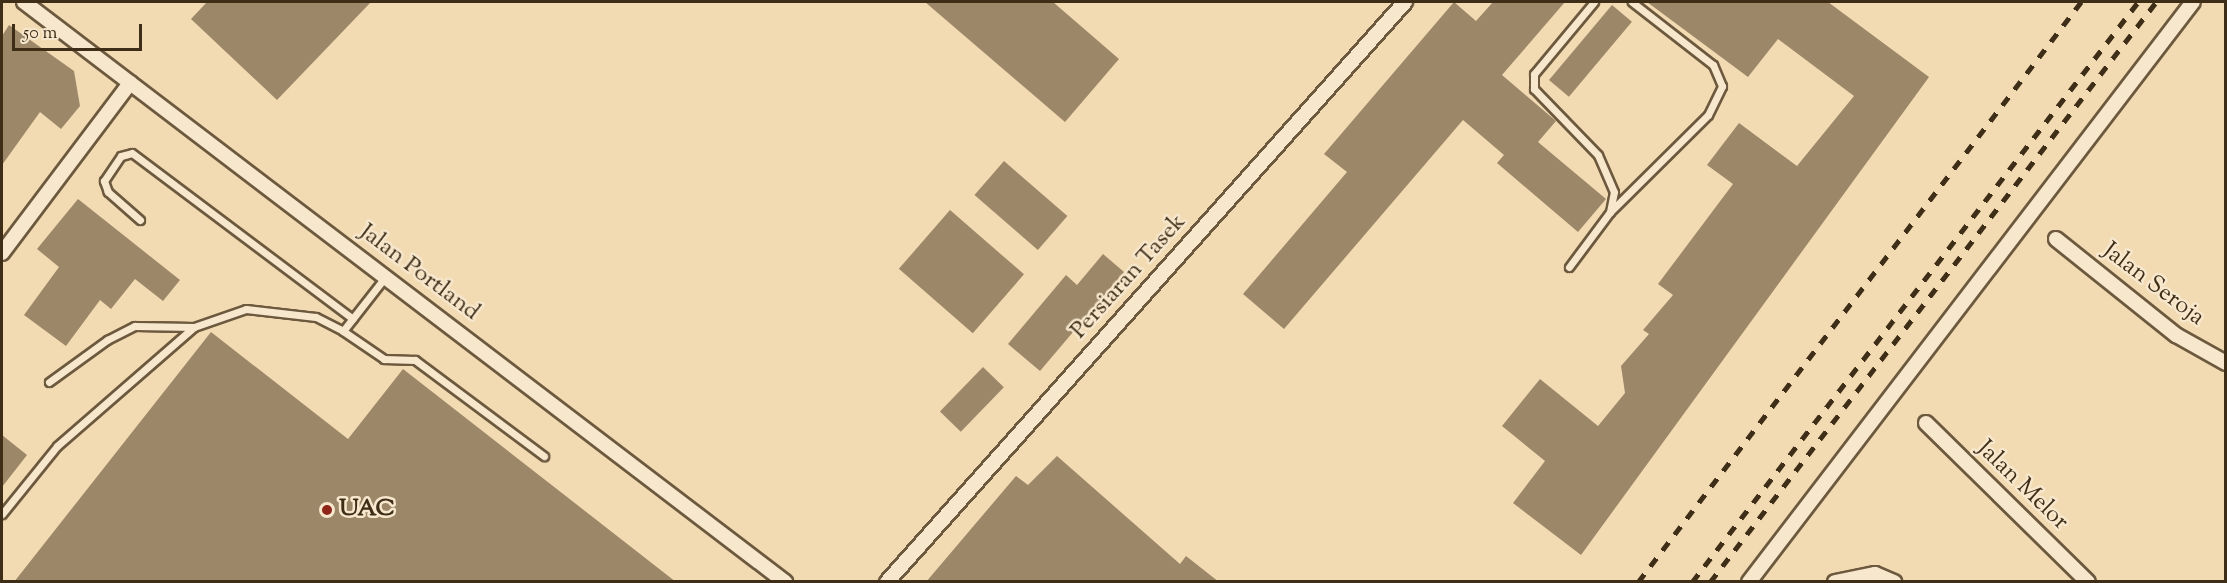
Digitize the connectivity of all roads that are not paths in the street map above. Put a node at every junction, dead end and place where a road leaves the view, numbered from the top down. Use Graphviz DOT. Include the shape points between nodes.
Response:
graph roads {
  1 [pos="24,2"];
  2 [pos="1405,2"];
  3 [pos="1594,2"];
  4 [pos="1632,2"];
  5 [pos="2193,2"];
  6 [pos="130,83"];
  7 [pos="1610,212"];
  8 [pos="140,220"];
  9 [pos="2056,239"];
  10 [pos="2,253"];
  11 [pos="1569,267"];
  12 [pos="386,276"];
  13 [pos="353,319"];
  14 [pos="194,327"];
  15 [pos="343,331"];
  16 [pos="2226,363"];
  17 [pos="49,382"];
  18 [pos="1926,423"];
  19 [pos="544,456"];
  20 [pos="2,514"];
  21 [pos="785,582"];
  22 [pos="887,582"];
  23 [pos="1749,582"];
  24 [pos="1835,582"];
  25 [pos="1894,582"];
  26 [pos="2088,582"];
  1 -- 6 [label="street, Jalan Portland"];
  2 -- 22 [label="street, Persiaran Tasek"];
  3 -- 7 [label="lane" via="1539,63 1534,89 1598,155 1614,192"];
  4 -- 7 [label="lane" via="1713,64 1722,86 1708,115"];
  5 -- 23 [label="street"];
  6 -- 10 [label="street"];
  6 -- 12 [label="street, Jalan Portland"];
  7 -- 11 [label="lane"];
  8 -- 13 [label="lane" via="108,192 104,181 122,156 132,153"];
  9 -- 16 [label="street, Jalan Seroja" via="2176,335"];
  12 -- 13 [label="lane"];
  12 -- 21 [label="street, Jalan Portland"];
  13 -- 15 [label="lane"];
  14 -- 15 [label="lane" via="246,309 316,317"];
  14 -- 17 [label="lane" via="135,326 107,340"];
  14 -- 20 [label="lane" via="57,446"];
  15 -- 19 [label="lane" via="384,359 415,360"];
  18 -- 26 [label="street, Jalan Melor"];
  24 -- 25 [label="street" via="1875,574"];
}
